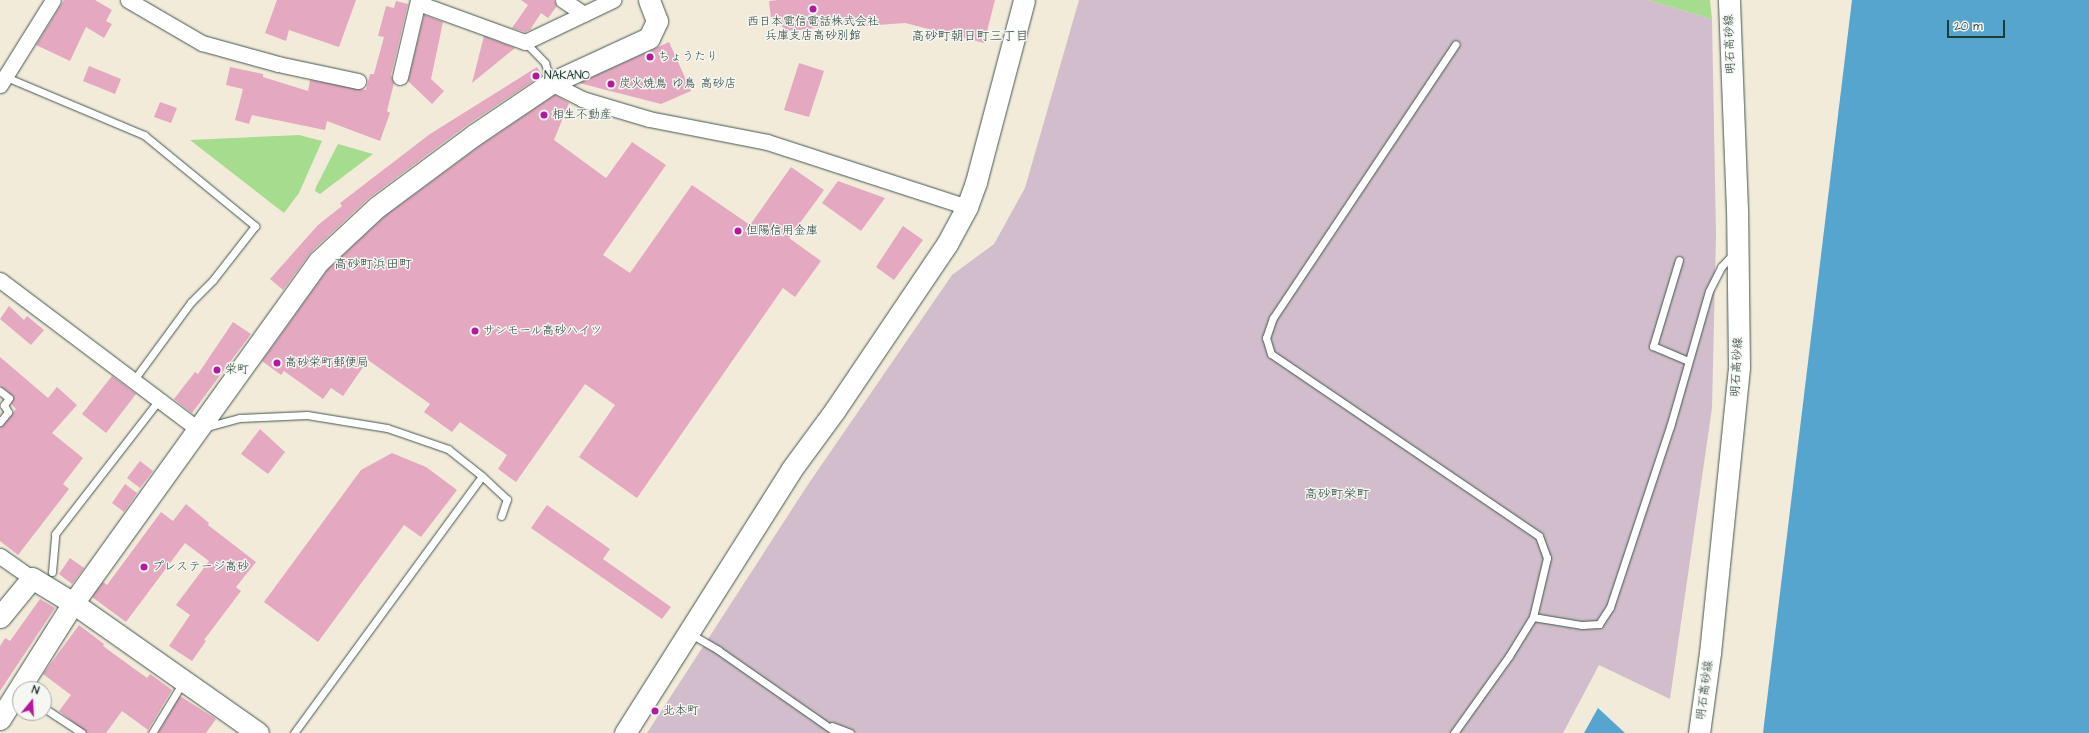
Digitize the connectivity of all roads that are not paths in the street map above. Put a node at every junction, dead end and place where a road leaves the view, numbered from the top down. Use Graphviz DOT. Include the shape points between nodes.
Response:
graph roads {
  1 [pos="53,0"];
  2 [pos="128,0"];
  3 [pos="563,0"];
  4 [pos="613,0"];
  5 [pos="649,0"];
  6 [pos="1024,0"];
  7 [pos="1729,0"];
  8 [pos="418,1"];
  9 [pos="584,14"];
  10 [pos="525,42"];
  11 [pos="1456,44"];
  12 [pos="400,77"];
  13 [pos="3,81"];
  14 [pos="358,81"];
  15 [pos="551,84"];
  16 [pos="967,207"];
  17 [pos="1738,248"];
  18 [pos="1679,260"];
  19 [pos="0,280"];
  20 [pos="1688,361"];
  21 [pos="133,382"];
  22 [pos="0,391"];
  23 [pos="158,401"];
  24 [pos="0,422"];
  25 [pos="198,429"];
  26 [pos="482,476"];
  27 [pos="501,516"];
  28 [pos="0,556"];
  29 [pos="42,575"];
  30 [pos="73,603"];
  31 [pos="0,617"];
  32 [pos="1533,617"];
  33 [pos="689,633"];
  34 [pos="25,681"];
  35 [pos="184,681"];
  36 [pos="12,701"];
  37 [pos="52,713"];
  38 [pos="0,719"];
  39 [pos="828,725"];
  40 [pos="82,733"];
  41 [pos="152,733"];
  42 [pos="258,733"];
  43 [pos="294,733"];
  44 [pos="625,733"];
  45 [pos="837,733"];
  46 [pos="850,733"];
  47 [pos="1454,733"];
  48 [pos="1699,733"];
  1 -- 13 [label="street"];
  2 -- 14 [label="street" via="202,43 278,64"];
  3 -- 9 [label="street"];
  4 -- 9 [label="street"];
  5 -- 15 [label="street" via="657,21 649,38"];
  6 -- 16 [label="street" via="976,182"];
  7 -- 17 [label="street, 明石高砂線"];
  8 -- 10 [label="street"];
  8 -- 12 [label="street"];
  9 -- 10 [label="street"];
  10 -- 15 [label="lane" via="545,63"];
  11 -- 32 [label="lane" via="1273,318 1266,338 1270,354 1539,536 1547,558"];
  13 -- 21 [label="lane" via="144,135 256,226 213,280 191,302"];
  15 -- 16 [label="street" via="582,99 649,120 767,142"];
  15 -- 25 [label="street" via="436,162 347,233 319,261 296,290"];
  16 -- 33 [label="street" via="930,271 791,470"];
  17 -- 20 [label="lane" via="1720,267 1708,291"];
  17 -- 48 [label="street, 明石高砂線" via="1739,367 1710,653"];
  18 -- 20 [label="lane" via="1653,346"];
  19 -- 21 [label="street"];
  20 -- 32 [label="lane" via="1670,427 1610,607 1599,624 1582,625"];
  21 -- 23 [label="street"];
  22 -- 24 [label="lane" via="8,398 4,406 8,412"];
  23 -- 25 [label="street"];
  23 -- 29 [label="lane" via="55,534"];
  25 -- 26 [label="lane" via="240,418 307,415 387,428 448,449"];
  25 -- 30 [label="street"];
  26 -- 27 [label="lane" via="507,498"];
  26 -- 43 [label="lane"];
  28 -- 29 [label="street"];
  29 -- 30 [label="street"];
  29 -- 31 [label="street"];
  30 -- 34 [label="street"];
  30 -- 35 [label="street"];
  32 -- 47 [label="lane" via="1509,656"];
  33 -- 39 [label="lane"];
  33 -- 44 [label="street"];
  35 -- 41 [label="lane"];
  35 -- 42 [label="street"];
  36 -- 38 [label="street"];
  37 -- 40 [label="lane"];
  39 -- 45 [label="lane"];
  39 -- 46 [label="lane"];
}
